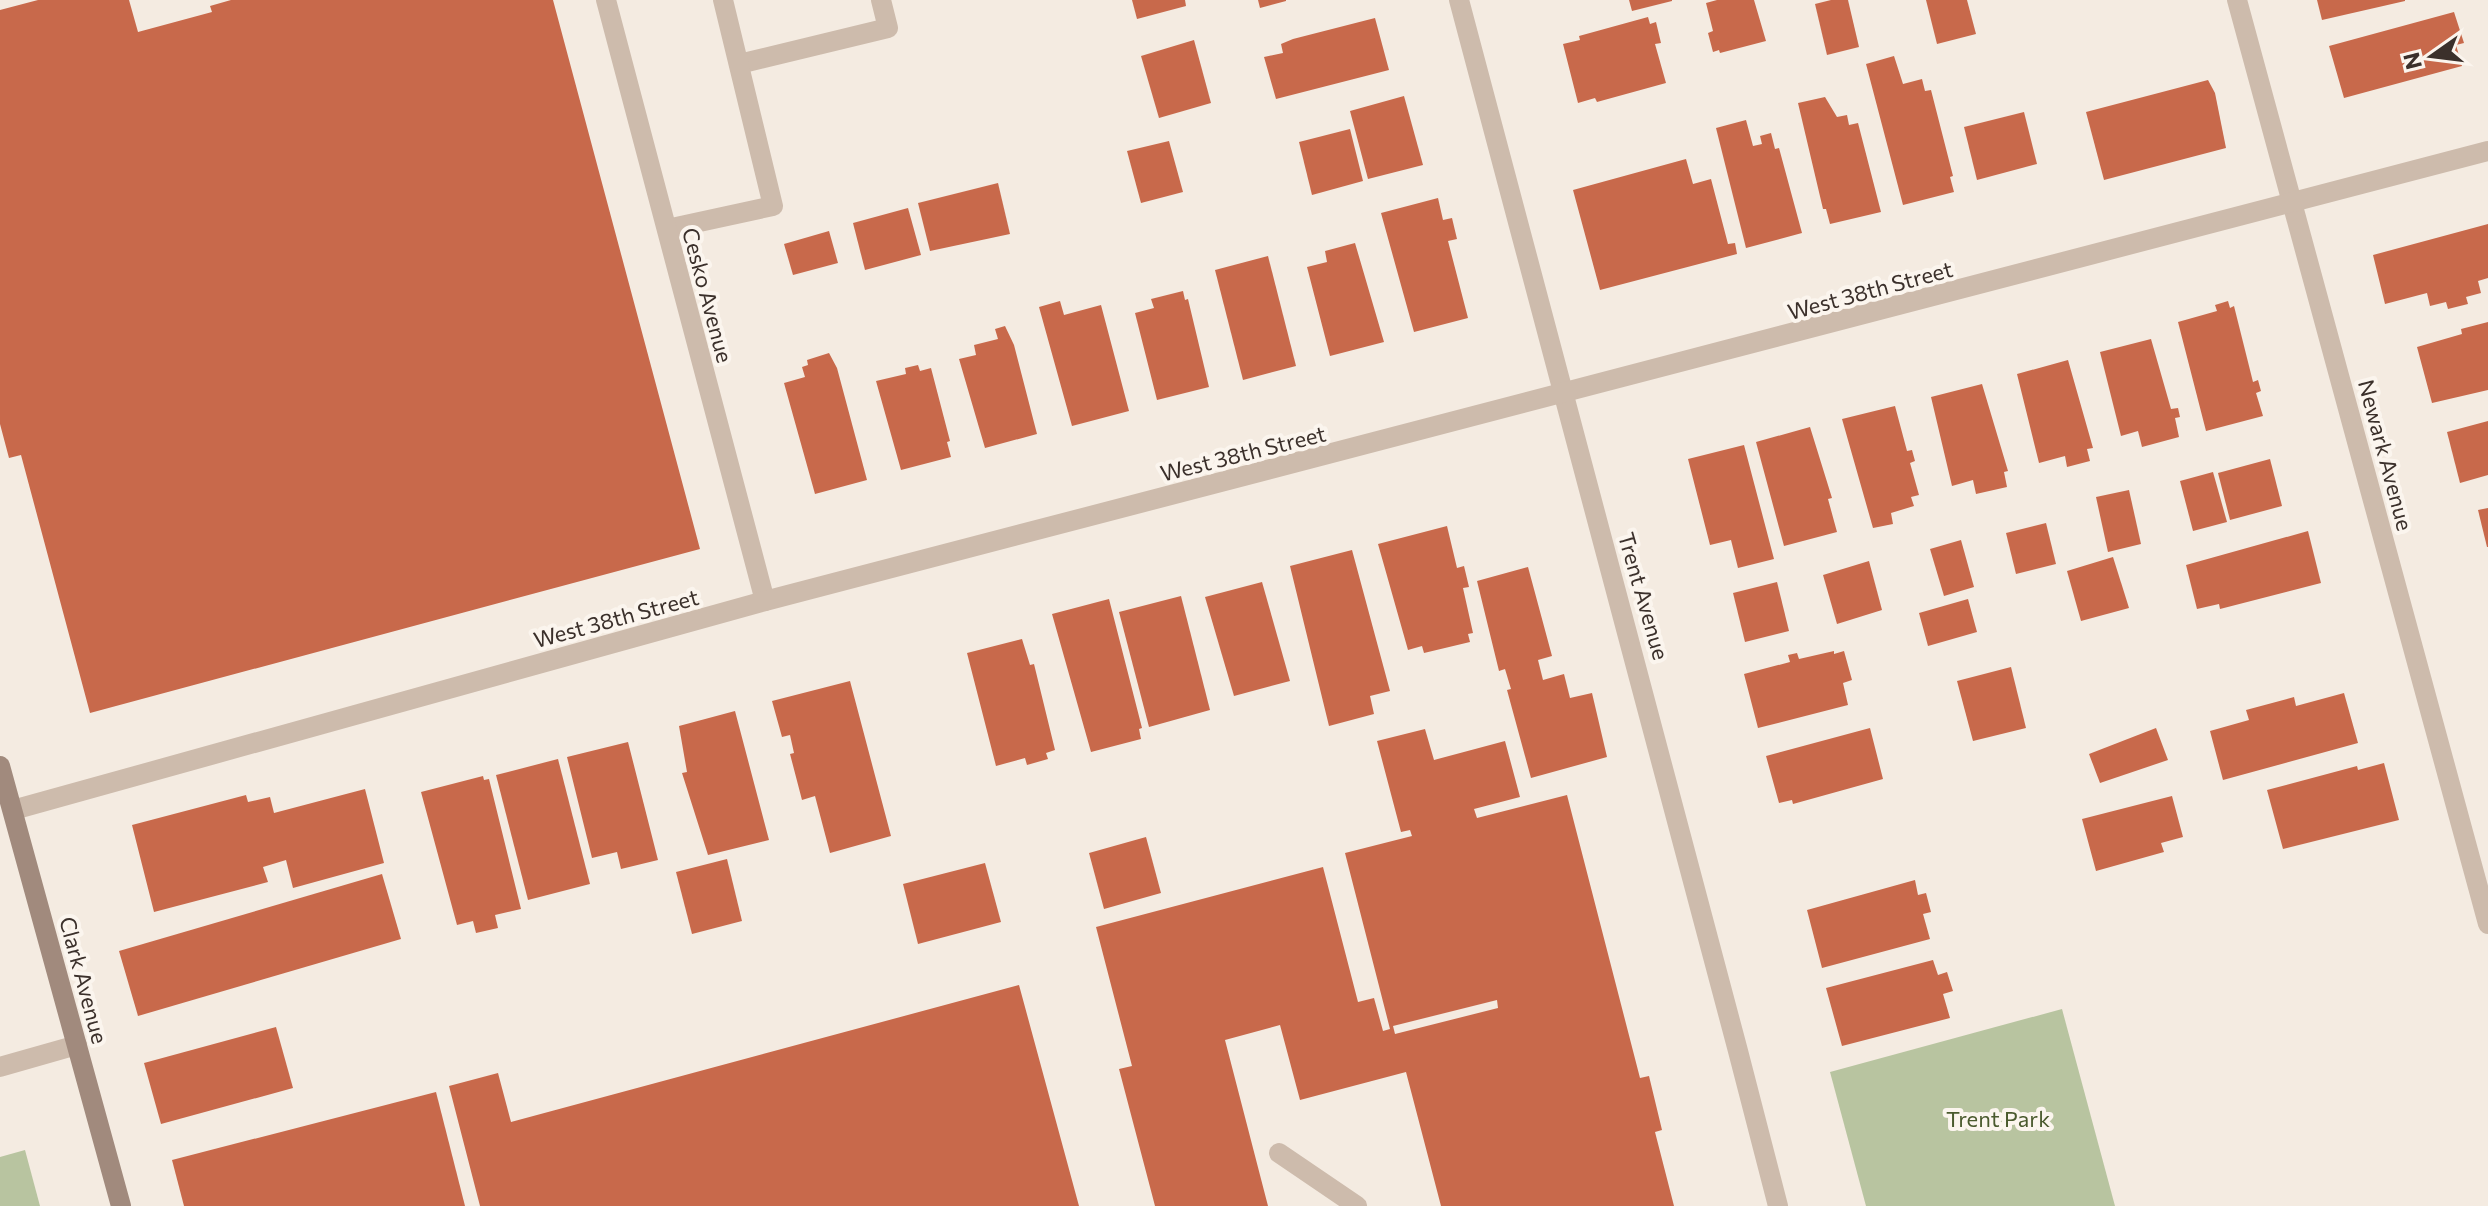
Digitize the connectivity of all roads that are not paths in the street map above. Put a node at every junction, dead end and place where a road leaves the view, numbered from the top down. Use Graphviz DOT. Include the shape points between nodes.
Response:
graph roads {
  1 [pos="606,0"];
  2 [pos="723,0"];
  3 [pos="881,0"];
  4 [pos="1459,0"];
  5 [pos="2237,0"];
  6 [pos="739,64"];
  7 [pos="2488,151"];
  8 [pos="2293,204"];
  9 [pos="667,229"];
  10 [pos="1563,395"];
  11 [pos="765,601"];
  12 [pos="0,766"];
  13 [pos="13,810"];
  14 [pos="2488,924"];
  15 [pos="77,1045"];
  16 [pos="0,1067"];
  17 [pos="1279,1153"];
  18 [pos="121,1206"];
  19 [pos="1357,1206"];
  20 [pos="1778,1206"];
  1 -- 9 [label="street, Cesko Avenue"];
  2 -- 6 [label="street"];
  3 -- 6 [label="street" via="888,28"];
  4 -- 10 [label="street, Trent Avenue"];
  5 -- 8 [label="street, Newark Avenue"];
  6 -- 9 [label="street" via="773,206"];
  7 -- 8 [label="street, West 38th Street"];
  8 -- 10 [label="street, West 38th Street"];
  8 -- 14 [label="street, Newark Avenue"];
  9 -- 11 [label="street, Cesko Avenue"];
  10 -- 11 [label="street, West 38th Street"];
  10 -- 20 [label="street, Trent Avenue" via="1664,758"];
  11 -- 13 [label="street, West 38th Street"];
  12 -- 13 [label="street, Clark Avenue"];
  13 -- 15 [label="street, Clark Avenue"];
  15 -- 16 [label="street"];
  15 -- 18 [label="street, Clark Avenue"];
  17 -- 19 [label="street"];
}
